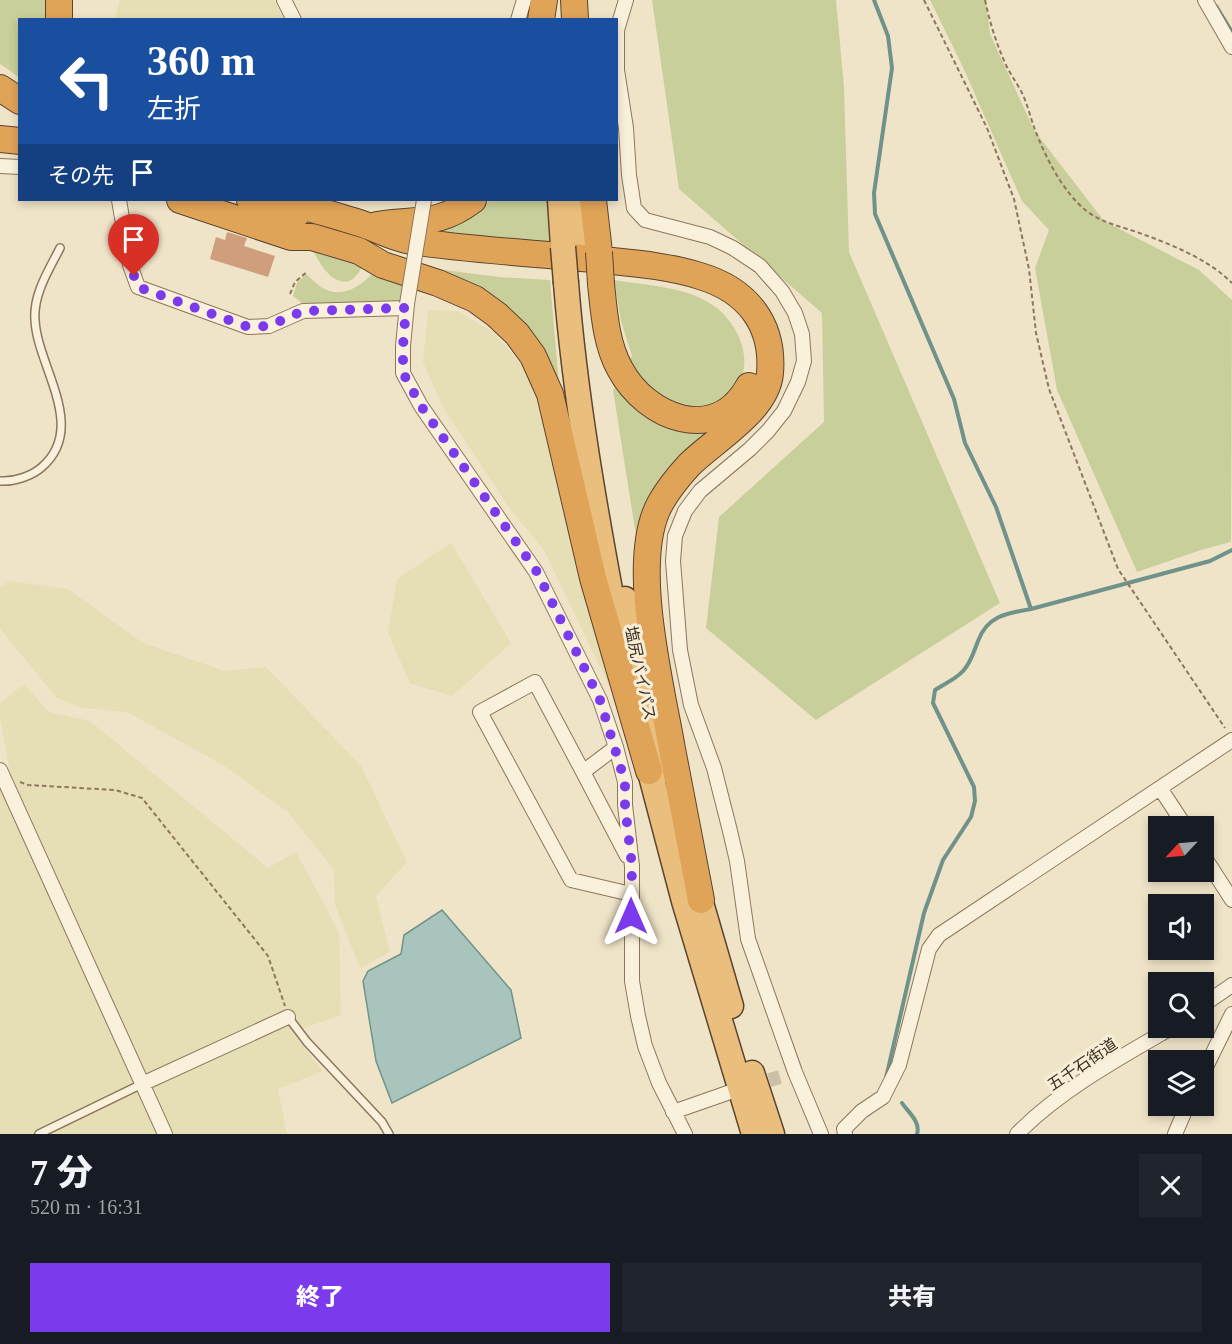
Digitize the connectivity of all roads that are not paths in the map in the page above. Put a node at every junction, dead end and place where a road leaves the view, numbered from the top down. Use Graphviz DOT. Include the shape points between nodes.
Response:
graph roads {
  1 [pos="58,0"];
  2 [pos="284,0"];
  3 [pos="524,0"];
  4 [pos="544,0"];
  5 [pos="568,0"];
  6 [pos="574,0"];
  7 [pos="626,0"];
  8 [pos="1205,0"];
  9 [pos="59,18"];
  10 [pos="293,18"];
  11 [pos="519,18"];
  12 [pos="541,18"];
  13 [pos="564,18"];
  14 [pos="572,18"];
  15 [pos="573,18"];
  16 [pos="618,27"];
  17 [pos="1232,47"];
  18 [pos="0,70"];
  19 [pos="618,76"];
  20 [pos="18,82"];
  21 [pos="0,88"];
  22 [pos="18,100"];
  23 [pos="0,138"];
  24 [pos="18,141"];
  25 [pos="0,166"];
  26 [pos="18,167"];
  27 [pos="119,201"];
  28 [pos="183,201"];
  29 [pos="217,201"];
  30 [pos="253,201"];
  31 [pos="286,201"];
  32 [pos="424,201"];
  33 [pos="472,201"];
  34 [pos="560,201"];
  35 [pos="577,201"];
  36 [pos="593,201"];
  37 [pos="314,206"];
  38 [pos="368,226"];
  39 [pos="312,237"];
  40 [pos="60,248"];
  41 [pos="580,250"];
  42 [pos="359,251"];
  43 [pos="583,284"];
  44 [pos="406,306"];
  45 [pos="0,481"];
  46 [pos="1229,734"];
  47 [pos="616,747"];
  48 [pos="0,758"];
  49 [pos="650,771"];
  50 [pos="583,772"];
  51 [pos="1,773"];
  52 [pos="1160,788"];
  53 [pos="1178,816"];
  54 [pos="632,866"];
  55 [pos="1214,872"];
  56 [pos="631,894"];
  57 [pos="701,900"];
  58 [pos="1232,900"];
  59 [pos="1232,985"];
  60 [pos="1214,997"];
  61 [pos="1232,1014"];
  62 [pos="288,1017"];
  63 [pos="1155,1038"];
  64 [pos="1214,1050"];
  65 [pos="795,1072"];
  66 [pos="780,1077"];
  67 [pos="142,1084"];
  68 [pos="733,1091"];
  69 [pos="673,1112"];
  70 [pos="1183,1116"];
  71 [pos="39,1134"];
  72 [pos="165,1134"];
  73 [pos="389,1134"];
  74 [pos="685,1134"];
  75 [pos="754,1134"];
  76 [pos="772,1134"];
  77 [pos="821,1134"];
  78 [pos="845,1134"];
  79 [pos="1017,1134"];
  80 [pos="1175,1134"];
  1 -- 9 [label="highway"];
  2 -- 10 [label="street"];
  3 -- 11 [label="street"];
  4 -- 12 [label="highway"];
  5 -- 13 [label="highway"];
  5 -- 14 [label="highway"];
  6 -- 15 [label="highway"];
  7 -- 16 [label="street"];
  8 -- 17 [label="street"];
  18 -- 20 [label="highway"];
  19 -- 65 [label="street" via="634,208 645,220 710,237 760,266 782,291 802,334 804,361 784,411 756,443 700,491 685,511 675,536 673,561 680,650 691,705 725,810 748,939"];
  21 -- 22 [label="highway"];
  23 -- 24 [label="highway"];
  25 -- 26 [label="street"];
  27 -- 44 [label="street" via="130,265 138,287 158,295 248,327 269,326 303,311"];
  28 -- 39 [label="highway" via="291,237"];
  29 -- 39 [label="highway" via="296,226"];
  30 -- 37 [label="highway" via="300,216"];
  31 -- 37 [label="highway"];
  32 -- 44 [label="street, bridge"];
  33 -- 38 [label="highway" via="443,218"];
  34 -- 41 [label="highway, 塩尻バイパス"];
  35 -- 41 [label="highway, 塩尻バイパス"];
  36 -- 41 [label="highway"];
  37 -- 38 [label="highway"];
  38 -- 57 [label="highway" via="412,241 670,268 728,288 751,307 764,325 771,348 771,369 761,397 674,483 659,505 648,541 647,578 654,649"];
  39 -- 42 [label="highway"];
  40 -- 45 [label="lane" via="35,305 38,343 58,399 62,424 57,444 48,462 37,472"];
  41 -- 43 [label="highway, bridge"];
  41 -- 43 [label="highway, 塩尻バイパス, bridge"];
  42 -- 43 [label="highway" via="388,249 496,267 646,275 698,286 734,307 754,338 756,366 742,397 728,410 691,420 665,414 641,398 626,380 607,328"];
  42 -- 49 [label="highway" via="383,265 475,299 508,324 533,356 550,394 593,578"];
  43 -- 49 [label="highway, 塩尻バイパス" via="570,336 595,507"];
  43 -- 57 [label="highway, 塩尻バイパス" via="590,382 607,503 678,834"];
  44 -- 47 [label="street" via="403,373 421,406 537,572 600,700"];
  46 -- 52 [label="street"];
  47 -- 50 [label="street"];
  47 -- 54 [label="street" via="625,782"];
  48 -- 51 [label="lane"];
  49 -- 75 [label="highway, 塩尻バイパス" via="684,901"];
  50 -- 54 [label="street"];
  50 -- 56 [label="street" via="535,682 480,712 571,880"];
  51 -- 67 [label="street"];
  52 -- 53 [label="street"];
  52 -- 78 [label="street" via="939,935 929,949 898,1065 883,1097 862,1111 844,1129"];
  54 -- 56 [label="street"];
  55 -- 58 [label="street"];
  56 -- 69 [label="street" via="632,981 638,1016 645,1046"];
  57 -- 76 [label="highway, 塩尻バイパス"];
  59 -- 60 [label="street"];
  61 -- 64 [label="street"];
  62 -- 67 [label="street"];
  62 -- 73 [label="lane"];
  63 -- 79 [label="street, 五千石街道" via="1087,1080"];
  65 -- 66 [label="street"];
  65 -- 77 [label="street"];
  67 -- 71 [label="lane"];
  67 -- 72 [label="street"];
  68 -- 69 [label="street"];
  69 -- 74 [label="street"];
  70 -- 80 [label="street"];
}
